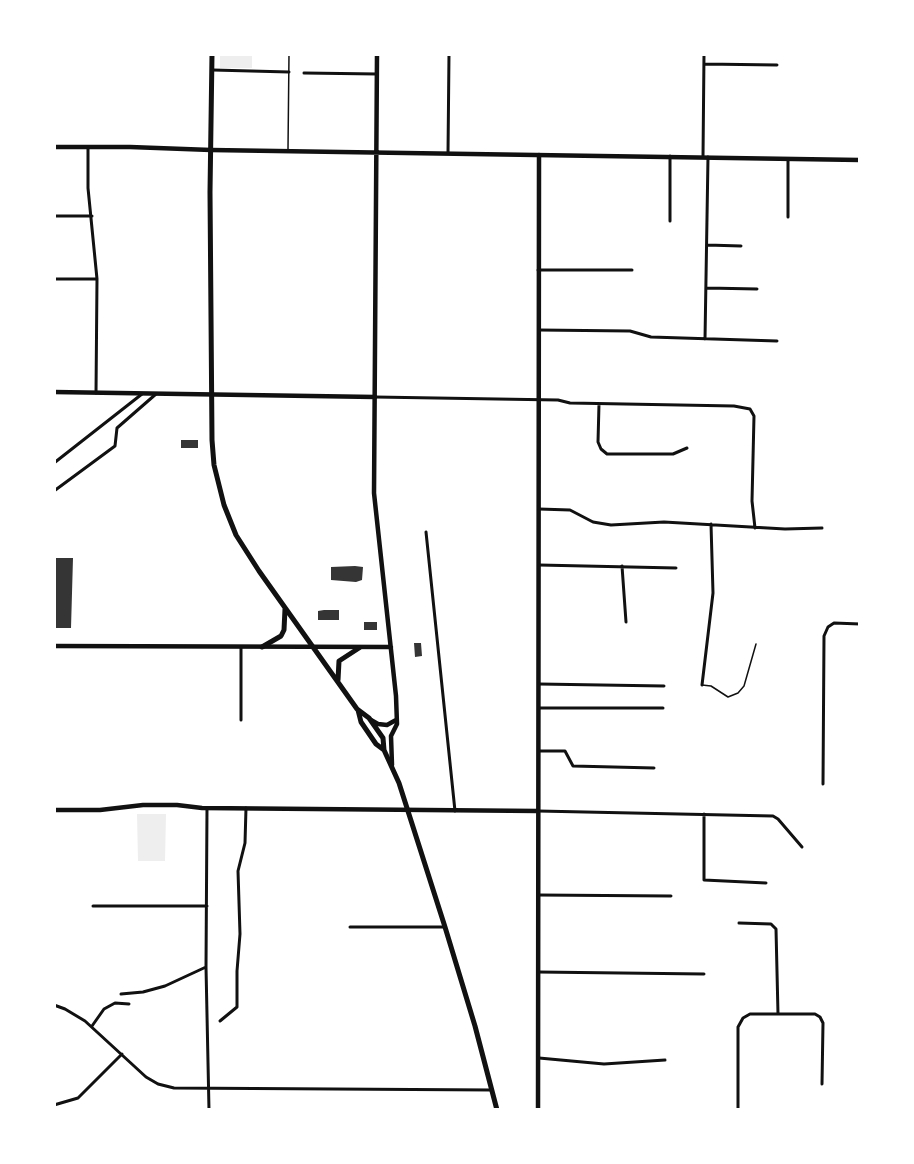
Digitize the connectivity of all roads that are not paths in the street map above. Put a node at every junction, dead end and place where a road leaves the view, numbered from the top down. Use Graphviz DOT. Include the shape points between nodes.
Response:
graph roads {
  1 [pos="212,54"];
  2 [pos="289,54"];
  3 [pos="377,54"];
  4 [pos="449,54"];
  5 [pos="704,54"];
  6 [pos="704,64"];
  7 [pos="777,65"];
  8 [pos="211,70"];
  9 [pos="289,72"];
  10 [pos="304,72"];
  11 [pos="377,74"];
  12 [pos="54,147"];
  13 [pos="88,147"];
  14 [pos="211,150"];
  15 [pos="288,151"];
  16 [pos="377,153"];
  17 [pos="448,153"];
  18 [pos="539,155"];
  19 [pos="670,156"];
  20 [pos="706,157"];
  21 [pos="788,159"];
  22 [pos="860,160"];
  23 [pos="54,216"];
  24 [pos="92,216"];
  25 [pos="788,218"];
  26 [pos="670,221"];
  27 [pos="707,245"];
  28 [pos="741,246"];
  29 [pos="538,270"];
  30 [pos="633,270"];
  31 [pos="54,279"];
  32 [pos="98,279"];
  33 [pos="707,288"];
  34 [pos="757,289"];
  35 [pos="539,330"];
  36 [pos="705,339"];
  37 [pos="777,340"];
  38 [pos="54,392"];
  39 [pos="96,393"];
  40 [pos="144,393"];
  41 [pos="156,394"];
  42 [pos="211,396"];
  43 [pos="375,397"];
  44 [pos="539,399"];
  45 [pos="599,404"];
  46 [pos="687,448"];
  47 [pos="54,463"];
  48 [pos="54,491"];
  49 [pos="537,508"];
  50 [pos="711,524"];
  51 [pos="755,528"];
  52 [pos="822,528"];
  53 [pos="426,532"];
  54 [pos="537,565"];
  55 [pos="622,566"];
  56 [pos="676,568"];
  57 [pos="285,607"];
  58 [pos="626,622"];
  59 [pos="860,624"];
  60 [pos="756,644"];
  61 [pos="54,646"];
  62 [pos="241,647"];
  63 [pos="262,647"];
  64 [pos="391,647"];
  65 [pos="314,648"];
  66 [pos="359,648"];
  67 [pos="338,682"];
  68 [pos="537,684"];
  69 [pos="702,685"];
  70 [pos="664,686"];
  71 [pos="537,708"];
  72 [pos="663,708"];
  73 [pos="357,709"];
  74 [pos="369,718"];
  75 [pos="241,720"];
  76 [pos="396,720"];
  77 [pos="384,750"];
  78 [pos="537,751"];
  79 [pos="393,767"];
  80 [pos="654,768"];
  81 [pos="823,784"];
  82 [pos="207,808"];
  83 [pos="246,808"];
  84 [pos="54,810"];
  85 [pos="407,811"];
  86 [pos="455,811"];
  87 [pos="538,811"];
  88 [pos="704,814"];
  89 [pos="802,847"];
  90 [pos="766,883"];
  91 [pos="538,895"];
  92 [pos="671,896"];
  93 [pos="93,906"];
  94 [pos="207,906"];
  95 [pos="739,923"];
  96 [pos="350,927"];
  97 [pos="445,927"];
  98 [pos="206,967"];
  99 [pos="538,972"];
  100 [pos="704,974"];
  101 [pos="121,994"];
  102 [pos="129,1004"];
  103 [pos="54,1005"];
  104 [pos="778,1014"];
  105 [pos="220,1021"];
  106 [pos="92,1026"];
  107 [pos="122,1054"];
  108 [pos="538,1058"];
  109 [pos="665,1060"];
  110 [pos="822,1084"];
  111 [pos="209,1087"];
  112 [pos="492,1090"];
  113 [pos="54,1105"];
  114 [pos="209,1110"];
  115 [pos="497,1110"];
  116 [pos="538,1110"];
  117 [pos="738,1110"];
  1 -- 8 [label="main road"];
  2 -- 9 [label="lane"];
  3 -- 11 [label="street"];
  4 -- 17 [label="street"];
  5 -- 6 [label="street"];
  6 -- 7 [label="street"];
  6 -- 20 [label="street"];
  8 -- 9 [label="street"];
  8 -- 14 [label="main road"];
  9 -- 15 [label="lane"];
  10 -- 11 [label="street"];
  11 -- 16 [label="street"];
  12 -- 13 [label="street"];
  13 -- 14 [label="street"];
  13 -- 24 [label="street"];
  14 -- 15 [label="street"];
  14 -- 42 [label="main road"];
  15 -- 16 [label="street"];
  16 -- 17 [label="street"];
  16 -- 43 [label="street"];
  17 -- 18 [label="street"];
  18 -- 19 [label="street"];
  18 -- 29 [label="street"];
  19 -- 20 [label="street"];
  19 -- 26 [label="street"];
  20 -- 21 [label="street"];
  20 -- 27 [label="street"];
  21 -- 22 [label="street"];
  21 -- 25 [label="street"];
  23 -- 24 [label="street"];
  24 -- 32 [label="street"];
  27 -- 28 [label="street"];
  27 -- 33 [label="street"];
  29 -- 30 [label="street"];
  29 -- 35 [label="street"];
  31 -- 32 [label="street"];
  32 -- 39 [label="street"];
  33 -- 34 [label="street"];
  33 -- 36 [label="street"];
  35 -- 36 [label="street" via="630,331 651,337"];
  35 -- 44 [label="street"];
  36 -- 37 [label="street"];
  38 -- 39 [label="street"];
  39 -- 40 [label="street"];
  40 -- 41 [label="street"];
  40 -- 47 [label="street"];
  41 -- 42 [label="street"];
  41 -- 48 [label="street" via="117,428 115,446"];
  42 -- 43 [label="street"];
  42 -- 57 [label="main road" via="212,448 224,506 246,552"];
  43 -- 44 [label="street"];
  43 -- 64 [label="street" via="374,493"];
  44 -- 45 [label="street"];
  44 -- 49 [label="street"];
  45 -- 46 [label="street" via="598,442 608,454 673,454"];
  45 -- 51 [label="street" via="734,405 750,409 754,416"];
  49 -- 50 [label="street" via="570,510 593,522 611,525"];
  49 -- 54 [label="street"];
  50 -- 51 [label="street"];
  50 -- 69 [label="street" via="713,593"];
  51 -- 52 [label="street"];
  53 -- 86 [label="street"];
  54 -- 55 [label="street"];
  54 -- 68 [label="street"];
  55 -- 56 [label="street"];
  55 -- 58 [label="street"];
  57 -- 63 [label="main road" via="283,633"];
  57 -- 65 [label="main road"];
  59 -- 81 [label="street" via="834,622 824,636"];
  60 -- 69 [label="lane" via="744,686 738,693 728,697"];
  61 -- 62 [label="street"];
  62 -- 63 [label="street"];
  62 -- 75 [label="street"];
  63 -- 65 [label="street"];
  64 -- 66 [label="street"];
  64 -- 76 [label="street"];
  65 -- 66 [label="street"];
  65 -- 67 [label="main road"];
  66 -- 67 [label="main road" via="339,661"];
  67 -- 73 [label="main road"];
  68 -- 70 [label="street"];
  68 -- 71 [label="street"];
  71 -- 72 [label="street"];
  71 -- 78 [label="street"];
  73 -- 74 [label="main road"];
  73 -- 77 [label="main road" via="361,722"];
  74 -- 76 [label="street" via="382,725"];
  74 -- 77 [label="main road" via="383,738"];
  76 -- 79 [label="street" via="391,736"];
  77 -- 79 [label="main road"];
  78 -- 80 [label="street" via="565,751 573,766"];
  78 -- 87 [label="street"];
  79 -- 85 [label="main road"];
  82 -- 83 [label="street"];
  82 -- 84 [label="street" via="177,805"];
  82 -- 94 [label="street"];
  83 -- 85 [label="street"];
  83 -- 105 [label="street" via="245,843 237,871 237,1007"];
  85 -- 86 [label="street"];
  85 -- 97 [label="main road"];
  86 -- 87 [label="street"];
  87 -- 88 [label="street"];
  87 -- 91 [label="street"];
  88 -- 89 [label="street" via="772,816"];
  88 -- 90 [label="street" via="704,880"];
  91 -- 92 [label="street"];
  91 -- 99 [label="street"];
  93 -- 94 [label="street"];
  94 -- 98 [label="street"];
  95 -- 104 [label="street" via="776,927"];
  96 -- 97 [label="street"];
  97 -- 112 [label="main road"];
  98 -- 101 [label="street" via="165,986"];
  98 -- 111 [label="street"];
  99 -- 100 [label="street"];
  99 -- 108 [label="street"];
  102 -- 106 [label="street" via="115,1003"];
  103 -- 106 [label="street"];
  104 -- 110 [label="street" via="815,1014 821,1018"];
  104 -- 117 [label="street" via="753,1013 745,1016 738,1027"];
  106 -- 107 [label="street"];
  107 -- 111 [label="street" via="158,1084 174,1088"];
  107 -- 113 [label="street" via="78,1098"];
  108 -- 109 [label="street" via="604,1064"];
  108 -- 116 [label="street"];
  111 -- 112 [label="street"];
  111 -- 114 [label="street"];
  112 -- 115 [label="main road"];
}
